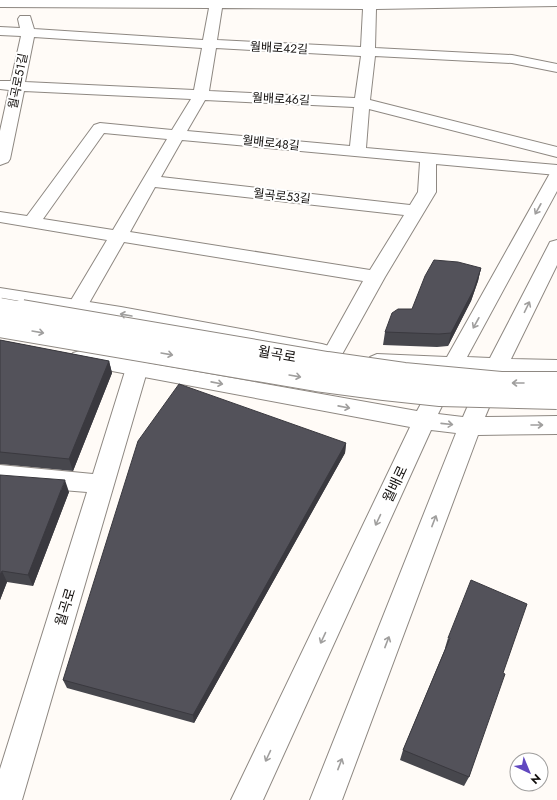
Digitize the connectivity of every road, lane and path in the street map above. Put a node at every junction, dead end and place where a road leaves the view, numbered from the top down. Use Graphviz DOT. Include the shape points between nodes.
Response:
graph roads {
  1 [pos="143,1"];
  2 [pos="520,1"];
  3 [pos="22,2"];
  4 [pos="216,2"];
  5 [pos="557,2"];
  6 [pos="0,3"];
  7 [pos="370,5"];
  8 [pos="0,31"];
  9 [pos="28,34"];
  10 [pos="209,44"];
  11 [pos="368,52"];
  12 [pos="557,68"];
  13 [pos="0,85"];
  14 [pos="18,85"];
  15 [pos="201,94"];
  16 [pos="363,103"];
  17 [pos="177,134"];
  18 [pos="357,152"];
  19 [pos="557,152"];
  20 [pos="428,158"];
  21 [pos="0,160"];
  22 [pos="557,170"];
  23 [pos="557,175"];
  24 [pos="150,181"];
  25 [pos="414,210"];
  26 [pos="0,218"];
  27 [pos="32,222"];
  28 [pos="117,236"];
  29 [pos="557,246"];
  30 [pos="375,277"];
  31 [pos="0,294"];
  32 [pos="0,307"];
  33 [pos="77,307"];
  34 [pos="0,326"];
  35 [pos="0,344"];
  36 [pos="333,353"];
  37 [pos="453,365"];
  38 [pos="497,367"];
  39 [pos="137,368"];
  40 [pos="557,368"];
  41 [pos="557,383"];
  42 [pos="557,398"];
  43 [pos="424,421"];
  44 [pos="557,425"];
  45 [pos="470,426"];
  46 [pos="0,475"];
  47 [pos="102,484"];
  48 [pos="6,800"];
  49 [pos="247,800"];
  50 [pos="326,800"];
  1 -- 3 [label="street"];
  1 -- 4 [label="street"];
  2 -- 5 [label="street"];
  2 -- 7 [label="street"];
  3 -- 6 [label="street"];
  3 -- 9 [label="street, 월곡로51길"];
  4 -- 7 [label="street"];
  4 -- 10 [label="street"];
  7 -- 11 [label="street"];
  8 -- 9 [label="street, 월배로42길"];
  9 -- 10 [label="street, 월배로42길"];
  9 -- 14 [label="street, 월곡로51길"];
  10 -- 11 [label="street, 월배로42길"];
  10 -- 15 [label="street"];
  11 -- 12 [label="street, 월배로42길" via="512,59"];
  11 -- 16 [label="street"];
  13 -- 14 [label="street, 월배로46길"];
  14 -- 15 [label="street, 월배로46길"];
  14 -- 21 [label="street, 월곡로51길"];
  15 -- 16 [label="street, 월배로46길"];
  15 -- 17 [label="street"];
  16 -- 18 [label="street"];
  16 -- 19 [label="street, 월배로46길"];
  17 -- 18 [label="street, 월배로48길"];
  17 -- 24 [label="street"];
  17 -- 27 [label="street, 월배로48길" via="100,128"];
  18 -- 20 [label="street, 월배로48길"];
  20 -- 22 [label="street, 월배로48길"];
  20 -- 25 [label="street" via="427,192"];
  23 -- 37 [label="street, 월배로, one-way"];
  24 -- 25 [label="street, 월곡로53길"];
  24 -- 28 [label="street"];
  25 -- 30 [label="street"];
  26 -- 27 [label="street"];
  27 -- 28 [label="street"];
  28 -- 30 [label="street"];
  28 -- 33 [label="street"];
  38 -- 29 [label="street, one-way"];
  30 -- 36 [label="street"];
  31 -- 33 [label="street"];
  41 -- 32 [label="street, 월곡로, one-way, bridge" via="501,383 404,374"];
  36 -- 33 [label="street, one-way"];
  34 -- 42 [label="street, 월곡로, one-way, bridge" via="384,389 440,395"];
  35 -- 39 [label="street"];
  36 -- 37 [label="street" via="379,362"];
  37 -- 38 [label="street"];
  37 -- 43 [label="street, 월배로"];
  38 -- 40 [label="street"];
  38 -- 45 [label="street"];
  39 -- 43 [label="street, one-way"];
  39 -- 47 [label="street, 월곡로"];
  43 -- 45 [label="street, one-way"];
  43 -- 49 [label="street, 월배로, one-way"];
  45 -- 44 [label="street, one-way"];
  50 -- 45 [label="street, one-way"];
  46 -- 47 [label="street"];
  47 -- 48 [label="street, 월곡로"];
}
